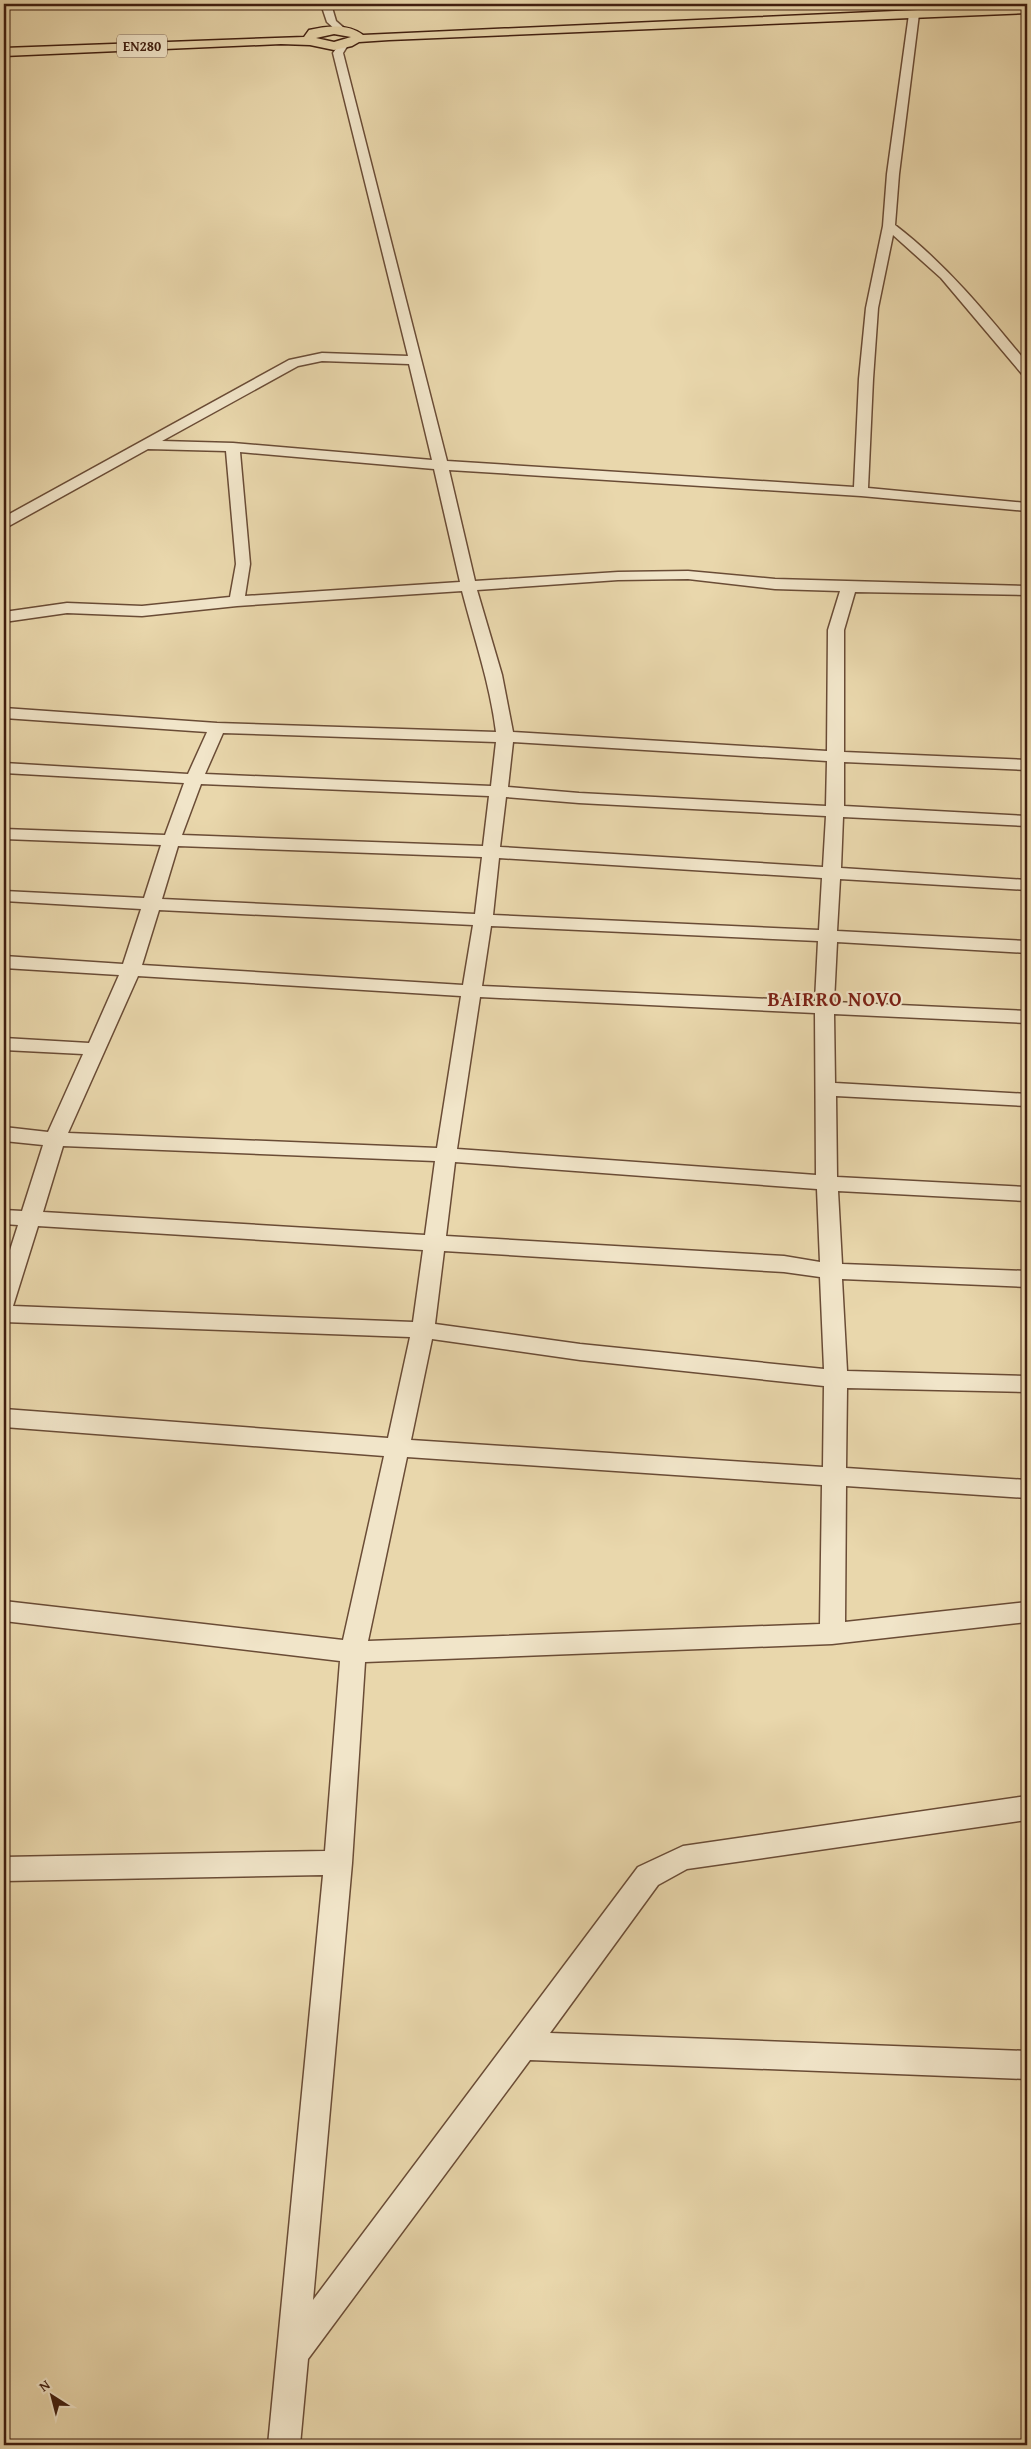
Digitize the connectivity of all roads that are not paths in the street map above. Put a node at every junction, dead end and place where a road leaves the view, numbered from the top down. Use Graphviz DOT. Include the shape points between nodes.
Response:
graph roads {
  1 [pos="326,4"];
  2 [pos="1027,9"];
  3 [pos="914,14"];
  4 [pos="336,26"];
  5 [pos="315,36"];
  6 [pos="356,36"];
  7 [pos="340,49"];
  8 [pos="4,52"];
  9 [pos="889,226"];
  10 [pos="415,360"];
  11 [pos="1027,371"];
  12 [pos="150,445"];
  13 [pos="233,447"];
  14 [pos="441,465"];
  15 [pos="861,492"];
  16 [pos="1027,507"];
  17 [pos="4,523"];
  18 [pos="468,587"];
  19 [pos="849,587"];
  20 [pos="1027,590"];
  21 [pos="236,601"];
  22 [pos="4,617"];
  23 [pos="4,713"];
  24 [pos="217,728"];
  25 [pos="505,736"];
  26 [pos="836,756"];
  27 [pos="1027,765"];
  28 [pos="4,768"];
  29 [pos="194,779"];
  30 [pos="500,791"];
  31 [pos="835,811"];
  32 [pos="1027,821"];
  33 [pos="4,834"];
  34 [pos="171,842"];
  35 [pos="491,852"];
  36 [pos="830,871"];
  37 [pos="1027,885"];
  38 [pos="4,896"];
  39 [pos="152,905"];
  40 [pos="483,919"];
  41 [pos="827,935"];
  42 [pos="1027,947"];
  43 [pos="4,962"];
  44 [pos="130,972"];
  45 [pos="471,992"];
  46 [pos="824,1006"];
  47 [pos="1027,1017"];
  48 [pos="4,1044"];
  49 [pos="95,1049"];
  50 [pos="824,1089"];
  51 [pos="1027,1100"];
  52 [pos="4,1134"];
  53 [pos="55,1139"];
  54 [pos="446,1155"];
  55 [pos="827,1182"];
  56 [pos="1027,1194"];
  57 [pos="4,1218"];
  58 [pos="29,1219"];
  59 [pos="434,1242"];
  60 [pos="832,1271"];
  61 [pos="1027,1279"];
  62 [pos="4,1303"];
  63 [pos="4,1314"];
  64 [pos="423,1330"];
  65 [pos="836,1379"];
  66 [pos="1027,1384"];
  67 [pos="4,1418"];
  68 [pos="397,1448"];
  69 [pos="834,1476"];
  70 [pos="1027,1489"];
  71 [pos="4,1611"];
  72 [pos="1027,1612"];
  73 [pos="832,1634"];
  74 [pos="353,1652"];
  75 [pos="1027,1808"];
  76 [pos="338,1863"];
  77 [pos="4,1869"];
  78 [pos="523,2046"];
  79 [pos="1027,2065"];
  80 [pos="293,2353"];
  81 [pos="284,2445"];
  1 -- 4 [label="street"];
  2 -- 3 [label="main road, EN280"];
  3 -- 6 [label="main road, EN280"];
  3 -- 9 [label="street"];
  4 -- 5 [label="main road, EN280"];
  4 -- 6 [label="main road, EN280"];
  5 -- 7 [label="main road, EN280" via="325,45"];
  5 -- 8 [label="main road, EN280"];
  6 -- 7 [label="main road, EN280"];
  7 -- 10 [label="street"];
  9 -- 11 [label="street" via="938,265"];
  9 -- 15 [label="street" via="872,308"];
  10 -- 12 [label="street" via="322,357 303,360"];
  10 -- 14 [label="street"];
  12 -- 13 [label="street"];
  12 -- 17 [label="street"];
  13 -- 14 [label="street"];
  13 -- 21 [label="street" via="243,564"];
  14 -- 15 [label="street"];
  14 -- 18 [label="street"];
  15 -- 16 [label="street"];
  18 -- 19 [label="street" via="688,575 775,584"];
  18 -- 21 [label="street"];
  18 -- 25 [label="street" via="502,709"];
  19 -- 20 [label="street"];
  19 -- 26 [label="street" via="836,630"];
  21 -- 22 [label="street" via="142,610 67,608"];
  23 -- 24 [label="street"];
  24 -- 25 [label="street"];
  24 -- 29 [label="street"];
  25 -- 26 [label="street"];
  25 -- 30 [label="street"];
  26 -- 27 [label="street"];
  26 -- 31 [label="street"];
  28 -- 29 [label="street"];
  29 -- 30 [label="street"];
  29 -- 34 [label="street"];
  30 -- 31 [label="street"];
  30 -- 35 [label="street"];
  31 -- 32 [label="street"];
  31 -- 36 [label="street"];
  33 -- 34 [label="street"];
  34 -- 35 [label="street"];
  34 -- 39 [label="street"];
  35 -- 36 [label="street"];
  35 -- 40 [label="street"];
  36 -- 37 [label="street"];
  36 -- 41 [label="street"];
  38 -- 39 [label="street"];
  39 -- 40 [label="street"];
  39 -- 44 [label="street"];
  40 -- 41 [label="street"];
  40 -- 45 [label="street"];
  41 -- 42 [label="street"];
  41 -- 46 [label="street"];
  43 -- 44 [label="street"];
  44 -- 45 [label="street"];
  44 -- 49 [label="street"];
  45 -- 46 [label="street"];
  45 -- 54 [label="street"];
  46 -- 47 [label="street"];
  46 -- 50 [label="street"];
  48 -- 49 [label="street"];
  49 -- 53 [label="street"];
  50 -- 51 [label="street"];
  50 -- 55 [label="street"];
  52 -- 53 [label="street"];
  53 -- 54 [label="street"];
  53 -- 58 [label="street"];
  54 -- 55 [label="street"];
  54 -- 59 [label="street"];
  55 -- 56 [label="street"];
  55 -- 60 [label="street"];
  57 -- 58 [label="street"];
  58 -- 59 [label="street"];
  58 -- 62 [label="street"];
  59 -- 60 [label="street" via="784,1264"];
  59 -- 64 [label="street"];
  60 -- 61 [label="street"];
  60 -- 65 [label="street"];
  63 -- 64 [label="street"];
  64 -- 65 [label="street" via="580,1352"];
  64 -- 68 [label="street"];
  65 -- 66 [label="street"];
  65 -- 69 [label="street"];
  67 -- 68 [label="street"];
  68 -- 69 [label="street"];
  68 -- 74 [label="street"];
  69 -- 70 [label="street"];
  69 -- 73 [label="street"];
  71 -- 74 [label="street"];
  72 -- 73 [label="street"];
  73 -- 74 [label="street"];
  74 -- 76 [label="street"];
  75 -- 78 [label="street" via="683,1858 648,1876"];
  76 -- 77 [label="street"];
  76 -- 80 [label="street"];
  78 -- 79 [label="street"];
  78 -- 80 [label="street"];
  80 -- 81 [label="street"];
}
